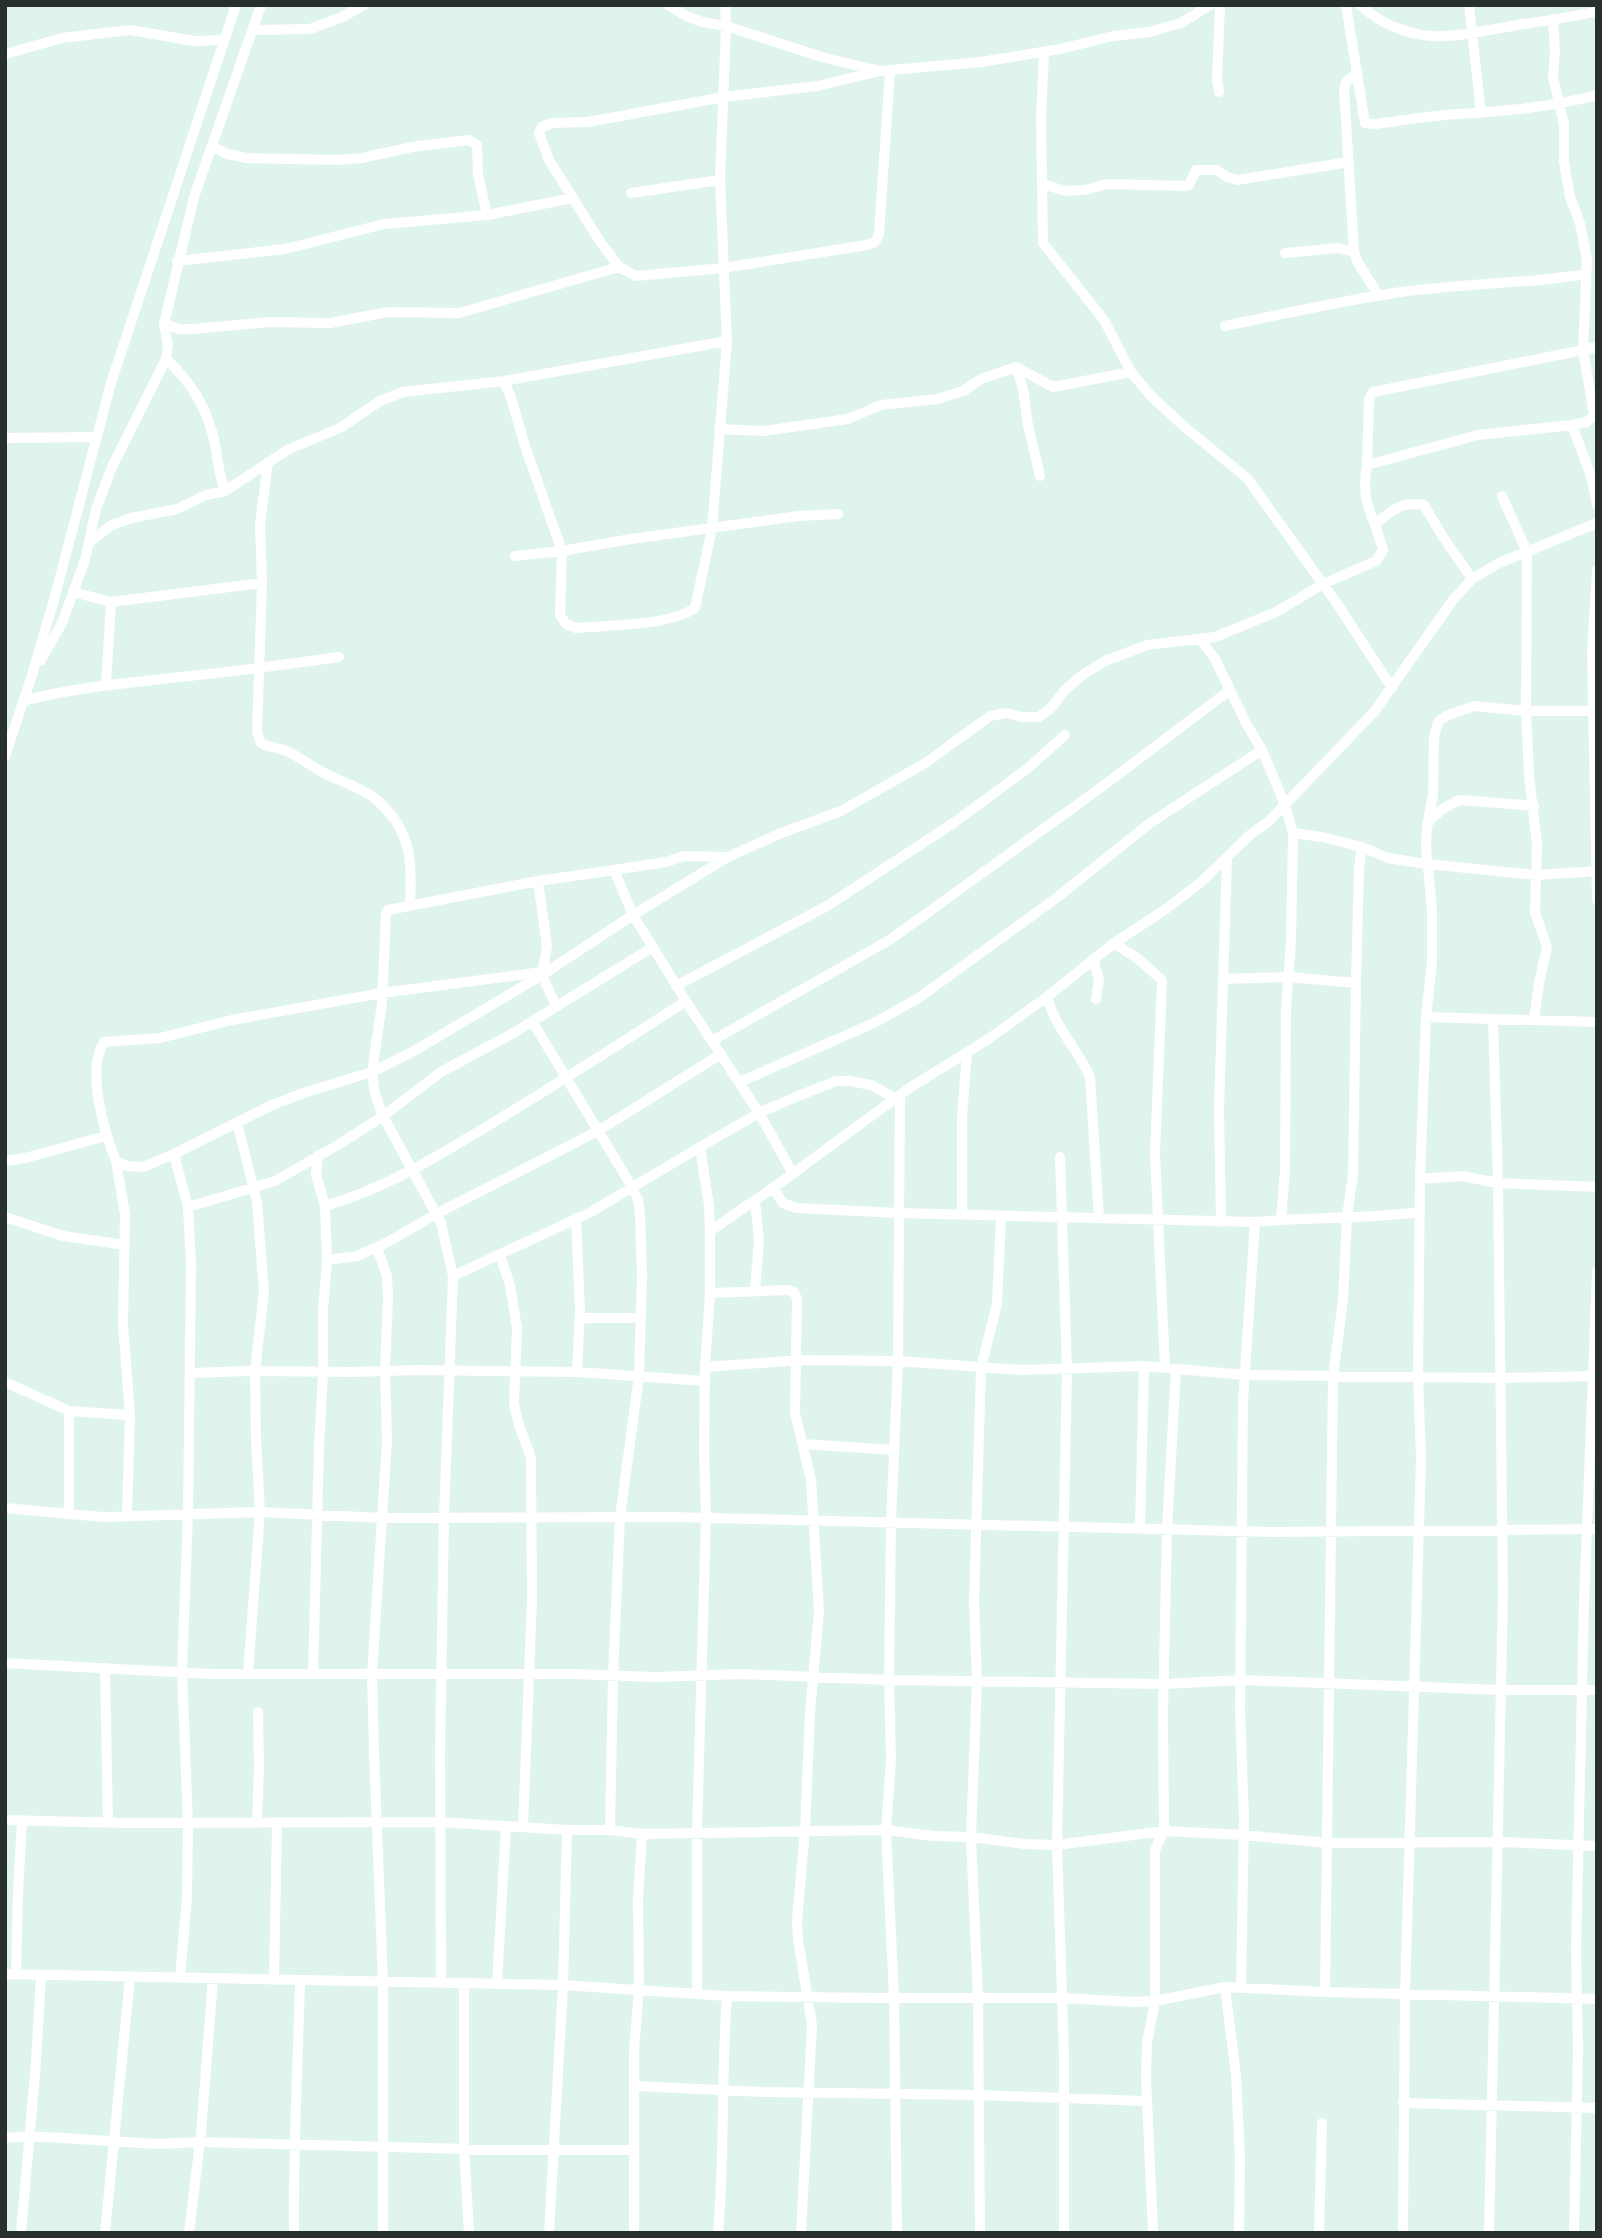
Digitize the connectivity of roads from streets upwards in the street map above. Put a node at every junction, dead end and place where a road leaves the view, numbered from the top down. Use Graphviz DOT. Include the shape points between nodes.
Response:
graph roads {
  1 [pos="236,5"];
  2 [pos="261,5"];
  3 [pos="364,5"];
  4 [pos="668,5"];
  5 [pos="724,5"];
  6 [pos="1210,5"];
  7 [pos="1220,5"];
  8 [pos="1346,5"];
  9 [pos="1360,5"];
  10 [pos="1469,5"];
  11 [pos="1597,10"];
  12 [pos="1553,19"];
  13 [pos="726,26"];
  14 [pos="254,30"];
  15 [pos="1471,33"];
  16 [pos="224,40"];
  17 [pos="1044,52"];
  18 [pos="5,54"];
  19 [pos="885,71"];
  20 [pos="1357,73"];
  21 [pos="1219,92"];
  22 [pos="1597,95"];
  23 [pos="724,97"];
  24 [pos="1560,105"];
  25 [pos="1481,113"];
  26 [pos="1366,123"];
  27 [pos="1347,124"];
  28 [pos="212,146"];
  29 [pos="1349,162"];
  30 [pos="720,180"];
  31 [pos="1042,184"];
  32 [pos="631,193"];
  33 [pos="573,198"];
  34 [pos="486,215"];
  35 [pos="1354,252"];
  36 [pos="1285,253"];
  37 [pos="177,261"];
  38 [pos="619,267"];
  39 [pos="723,268"];
  40 [pos="1585,275"];
  41 [pos="1379,296"];
  42 [pos="164,324"];
  43 [pos="1226,326"];
  44 [pos="727,341"];
  45 [pos="1597,347"];
  46 [pos="1583,350"];
  47 [pos="166,359"];
  48 [pos="1016,367"];
  49 [pos="1131,372"];
  50 [pos="504,381"];
  51 [pos="1572,425"];
  52 [pos="719,429"];
  53 [pos="97,437"];
  54 [pos="5,438"];
  55 [pos="268,462"];
  56 [pos="1367,465"];
  57 [pos="1040,476"];
  58 [pos="225,491"];
  59 [pos="1502,496"];
  60 [pos="1597,506"];
  61 [pos="838,514"];
  62 [pos="1597,523"];
  63 [pos="1375,524"];
  64 [pos="712,529"];
  65 [pos="89,543"];
  66 [pos="562,551"];
  67 [pos="1527,552"];
  68 [pos="515,556"];
  69 [pos="1597,570"];
  70 [pos="1472,579"];
  71 [pos="262,583"];
  72 [pos="1323,584"];
  73 [pos="73,592"];
  74 [pos="111,602"];
  75 [pos="1200,639"];
  76 [pos="1594,652"];
  77 [pos="340,657"];
  78 [pos="259,668"];
  79 [pos="32,675"];
  80 [pos="106,684"];
  81 [pos="1392,688"];
  82 [pos="1230,690"];
  83 [pos="23,701"];
  84 [pos="1525,711"];
  85 [pos="1595,711"];
  86 [pos="1065,735"];
  87 [pos="1262,750"];
  88 [pos="5,756"];
  89 [pos="1285,805"];
  90 [pos="1534,806"];
  91 [pos="1427,826"];
  92 [pos="1293,833"];
  93 [pos="1362,847"];
  94 [pos="728,857"];
  95 [pos="1227,857"];
  96 [pos="1427,863"];
  97 [pos="614,870"];
  98 [pos="1596,871"];
  99 [pos="1536,875"];
  100 [pos="538,881"];
  101 [pos="1597,901"];
  102 [pos="410,905"];
  103 [pos="633,915"];
  104 [pos="1114,943"];
  105 [pos="653,947"];
  106 [pos="1093,959"];
  107 [pos="542,973"];
  108 [pos="1289,977"];
  109 [pos="1223,979"];
  110 [pos="1356,983"];
  111 [pos="676,986"];
  112 [pos="382,993"];
  113 [pos="1047,996"];
  114 [pos="1096,999"];
  115 [pos="686,1001"];
  116 [pos="556,1006"];
  117 [pos="1426,1017"];
  118 [pos="1493,1018"];
  119 [pos="1534,1020"];
  120 [pos="532,1021"];
  121 [pos="1597,1022"];
  122 [pos="712,1041"];
  123 [pos="967,1052"];
  124 [pos="720,1054"];
  125 [pos="372,1072"];
  126 [pos="566,1078"];
  127 [pos="740,1082"];
  128 [pos="898,1096"];
  129 [pos="760,1113"];
  130 [pos="383,1116"];
  131 [pos="237,1122"];
  132 [pos="598,1131"];
  133 [pos="106,1136"];
  134 [pos="700,1147"];
  135 [pos="174,1154"];
  136 [pos="318,1155"];
  137 [pos="1060,1157"];
  138 [pos="5,1161"];
  139 [pos="116,1161"];
  140 [pos="412,1171"];
  141 [pos="792,1172"];
  142 [pos="1420,1179"];
  143 [pos="1498,1183"];
  144 [pos="1597,1186"];
  145 [pos="632,1187"];
  146 [pos="255,1188"];
  147 [pos="773,1188"];
  148 [pos="755,1200"];
  149 [pos="325,1206"];
  150 [pos="188,1208"];
  151 [pos="1420,1212"];
  152 [pos="436,1213"];
  153 [pos="899,1213"];
  154 [pos="962,1215"];
  155 [pos="1001,1216"];
  156 [pos="1348,1216"];
  157 [pos="5,1217"];
  158 [pos="1061,1217"];
  159 [pos="576,1218"];
  160 [pos="1099,1218"];
  161 [pos="1158,1220"];
  162 [pos="1281,1220"];
  163 [pos="1221,1222"];
  164 [pos="1255,1222"];
  165 [pos="710,1231"];
  166 [pos="125,1245"];
  167 [pos="377,1248"];
  168 [pos="500,1255"];
  169 [pos="327,1261"];
  170 [pos="1597,1272"];
  171 [pos="453,1276"];
  172 [pos="755,1290"];
  173 [pos="710,1293"];
  174 [pos="580,1318"];
  175 [pos="641,1318"];
  176 [pos="796,1360"];
  177 [pos="898,1361"];
  178 [pos="1144,1366"];
  179 [pos="705,1367"];
  180 [pos="981,1368"];
  181 [pos="1170,1368"];
  182 [pos="450,1370"];
  183 [pos="1067,1370"];
  184 [pos="256,1371"];
  185 [pos="385,1371"];
  186 [pos="323,1372"];
  187 [pos="516,1372"];
  188 [pos="577,1372"];
  189 [pos="191,1373"];
  190 [pos="1245,1375"];
  191 [pos="639,1376"];
  192 [pos="1418,1376"];
  193 [pos="1595,1376"];
  194 [pos="1333,1377"];
  195 [pos="1499,1378"];
  196 [pos="705,1381"];
  197 [pos="5,1382"];
  198 [pos="69,1411"];
  199 [pos="130,1415"];
  200 [pos="803,1444"];
  201 [pos="894,1450"];
  202 [pos="5,1508"];
  203 [pos="260,1512"];
  204 [pos="69,1514"];
  205 [pos="188,1514"];
  206 [pos="127,1516"];
  207 [pos="317,1516"];
  208 [pos="444,1517"];
  209 [pos="533,1517"];
  210 [pos="620,1517"];
  211 [pos="706,1517"];
  212 [pos="383,1518"];
  213 [pos="812,1520"];
  214 [pos="891,1522"];
  215 [pos="976,1524"];
  216 [pos="1063,1526"];
  217 [pos="1140,1528"];
  218 [pos="1167,1529"];
  219 [pos="1592,1529"];
  220 [pos="1501,1530"];
  221 [pos="1243,1531"];
  222 [pos="1330,1531"];
  223 [pos="1418,1531"];
  224 [pos="5,1663"];
  225 [pos="105,1668"];
  226 [pos="183,1671"];
  227 [pos="248,1673"];
  228 [pos="313,1674"];
  229 [pos="372,1674"];
  230 [pos="529,1674"];
  231 [pos="442,1675"];
  232 [pos="613,1675"];
  233 [pos="701,1676"];
  234 [pos="814,1677"];
  235 [pos="1241,1679"];
  236 [pos="889,1680"];
  237 [pos="977,1681"];
  238 [pos="1061,1683"];
  239 [pos="1329,1683"];
  240 [pos="1165,1684"];
  241 [pos="1413,1686"];
  242 [pos="1501,1690"];
  243 [pos="1582,1690"];
  244 [pos="1597,1690"];
  245 [pos="258,1712"];
  246 [pos="5,1820"];
  247 [pos="22,1820"];
  248 [pos="376,1821"];
  249 [pos="439,1822"];
  250 [pos="108,1823"];
  251 [pos="188,1823"];
  252 [pos="257,1823"];
  253 [pos="277,1824"];
  254 [pos="506,1826"];
  255 [pos="523,1827"];
  256 [pos="567,1830"];
  257 [pos="610,1830"];
  258 [pos="805,1830"];
  259 [pos="886,1830"];
  260 [pos="1164,1831"];
  261 [pos="697,1832"];
  262 [pos="642,1834"];
  263 [pos="1243,1835"];
  264 [pos="971,1837"];
  265 [pos="1409,1842"];
  266 [pos="1499,1842"];
  267 [pos="1327,1843"];
  268 [pos="1057,1845"];
  269 [pos="1579,1845"];
  270 [pos="1597,1846"];
  271 [pos="11,1974"];
  272 [pos="41,1976"];
  273 [pos="130,1977"];
  274 [pos="180,1978"];
  275 [pos="213,1979"];
  276 [pos="274,1980"];
  277 [pos="300,1980"];
  278 [pos="383,1982"];
  279 [pos="441,1983"];
  280 [pos="464,1983"];
  281 [pos="497,1984"];
  282 [pos="563,1985"];
  283 [pos="1226,1987"];
  284 [pos="1241,1987"];
  285 [pos="639,1989"];
  286 [pos="1325,1992"];
  287 [pos="697,1994"];
  288 [pos="1405,1994"];
  289 [pos="1495,1995"];
  290 [pos="727,1996"];
  291 [pos="808,1996"];
  292 [pos="894,1997"];
  293 [pos="978,1998"];
  294 [pos="1063,1998"];
  295 [pos="1578,1999"];
  296 [pos="1597,1999"];
  297 [pos="1155,2001"];
  298 [pos="634,2086"];
  299 [pos="724,2090"];
  300 [pos="807,2091"];
  301 [pos="896,2093"];
  302 [pos="979,2095"];
  303 [pos="1064,2100"];
  304 [pos="1146,2101"];
  305 [pos="1403,2103"];
  306 [pos="1490,2106"];
  307 [pos="1577,2107"];
  308 [pos="1597,2108"];
  309 [pos="1322,2123"];
  310 [pos="30,2136"];
  311 [pos="5,2138"];
  312 [pos="114,2141"];
  313 [pos="200,2142"];
  314 [pos="293,2144"];
  315 [pos="383,2146"];
  316 [pos="464,2148"];
  317 [pos="555,2150"];
  318 [pos="634,2150"];
  319 [pos="20,2233"];
  320 [pos="105,2233"];
  321 [pos="189,2233"];
  322 [pos="294,2233"];
  323 [pos="383,2233"];
  324 [pos="469,2233"];
  325 [pos="549,2233"];
  326 [pos="634,2233"];
  327 [pos="718,2233"];
  328 [pos="801,2233"];
  329 [pos="897,2233"];
  330 [pos="980,2233"];
  331 [pos="1065,2233"];
  332 [pos="1153,2233"];
  333 [pos="1239,2233"];
  334 [pos="1319,2233"];
  335 [pos="1403,2233"];
  336 [pos="1489,2233"];
  337 [pos="1574,2233"];
  1 -- 16 [label="street"];
  2 -- 14 [label="street"];
  3 -- 14 [label="street" via="310,29"];
  4 -- 13 [label="street" via="687,16"];
  5 -- 13 [label="street"];
  6 -- 17 [label="street" via="1181,23"];
  7 -- 21 [label="street"];
  8 -- 20 [label="street"];
  9 -- 15 [label="street" via="1398,29 1434,37"];
  10 -- 15 [label="street"];
  11 -- 12 [label="street"];
  12 -- 15 [label="street"];
  12 -- 24 [label="street" via="1553,78"];
  13 -- 19 [label="street" via="822,57"];
  13 -- 23 [label="street"];
  14 -- 28 [label="street"];
  15 -- 25 [label="street"];
  16 -- 18 [label="street" via="194,41 130,30 62,38"];
  16 -- 53 [label="street" via="127,331"];
  17 -- 19 [label="street"];
  17 -- 31 [label="street"];
  19 -- 23 [label="street" via="817,86"];
  19 -- 39 [label="street" via="879,234 875,242"];
  20 -- 26 [label="street"];
  20 -- 27 [label="street" via="1344,88"];
  22 -- 24 [label="street"];
  23 -- 30 [label="street"];
  23 -- 33 [label="street" via="542,127 542,145"];
  24 -- 25 [label="street"];
  24 -- 40 [label="street" via="1570,197 1586,247"];
  25 -- 26 [label="street"];
  26 -- 27 [label="street"];
  27 -- 29 [label="street"];
  28 -- 34 [label="street" via="247,158 340,160 469,140 477,145"];
  28 -- 37 [label="street"];
  29 -- 31 [label="street" via="1237,180 1217,170 1196,170 1185,186 1107,184 1066,191"];
  29 -- 35 [label="street"];
  30 -- 32 [label="street"];
  30 -- 39 [label="street"];
  31 -- 49 [label="street" via="1043,243 1104,320"];
  33 -- 34 [label="street"];
  33 -- 38 [label="street"];
  34 -- 37 [label="street" via="384,224 285,249"];
  35 -- 36 [label="street" via="1338,248"];
  35 -- 41 [label="street"];
  37 -- 42 [label="street"];
  38 -- 39 [label="street" via="636,276"];
  38 -- 42 [label="street" via="459,313 388,312 330,323 270,322 194,329"];
  39 -- 44 [label="street"];
  40 -- 41 [label="street"];
  40 -- 46 [label="street"];
  41 -- 43 [label="street"];
  42 -- 47 [label="street"];
  44 -- 50 [label="street"];
  44 -- 52 [label="street"];
  45 -- 46 [label="street"];
  46 -- 51 [label="street" via="1594,415"];
  46 -- 56 [label="street" via="1373,392"];
  47 -- 58 [label="street" via="192,386 202,405"];
  47 -- 65 [label="street" via="112,467"];
  48 -- 49 [label="street" via="1053,387"];
  48 -- 52 [label="street" via="938,399 881,405 848,419 764,431"];
  48 -- 57 [label="street"];
  49 -- 72 [label="street" via="1187,429 1247,478"];
  50 -- 55 [label="street" via="403,392"];
  50 -- 66 [label="street"];
  51 -- 56 [label="street" via="1478,435"];
  51 -- 60 [label="street"];
  52 -- 64 [label="street"];
  53 -- 54 [label="street"];
  53 -- 79 [label="street"];
  55 -- 58 [label="street"];
  55 -- 71 [label="street" via="260,525"];
  56 -- 63 [label="street" via="1364,494"];
  58 -- 65 [label="street" via="110,526"];
  59 -- 67 [label="street"];
  61 -- 64 [label="street"];
  62 -- 67 [label="street"];
  63 -- 70 [label="street" via="1398,506 1424,505"];
  63 -- 72 [label="street" via="1383,550 1376,561"];
  64 -- 66 [label="street"];
  64 -- 66 [label="street" via="695,608 668,620 576,628 566,624 560,615"];
  65 -- 73 [label="street"];
  66 -- 68 [label="street"];
  67 -- 70 [label="street"];
  67 -- 84 [label="street"];
  69 -- 76 [label="street"];
  70 -- 81 [label="street"];
  71 -- 74 [label="street"];
  71 -- 78 [label="street"];
  72 -- 75 [label="street" via="1276,612"];
  72 -- 81 [label="street"];
  73 -- 74 [label="street"];
  73 -- 79 [label="street" via="62,623"];
  74 -- 80 [label="street"];
  75 -- 82 [label="street"];
  75 -- 94 [label="street" via="1147,645 1105,661 1081,676 1039,717 990,716 927,762 841,811"];
  76 -- 85 [label="street"];
  77 -- 78 [label="street"];
  78 -- 80 [label="street"];
  78 -- 102 [label="street" via="257,732 261,743 299,757 372,796 393,816 412,864"];
  79 -- 83 [label="street"];
  80 -- 83 [label="street"];
  81 -- 89 [label="street"];
  82 -- 87 [label="street"];
  82 -- 122 [label="street" via="891,939"];
  83 -- 88 [label="street"];
  84 -- 85 [label="street"];
  84 -- 90 [label="street"];
  84 -- 91 [label="street" via="1475,706 1438,722"];
  85 -- 98 [label="street"];
  86 -- 111 [label="street" via="955,822 827,906"];
  87 -- 89 [label="street"];
  87 -- 127 [label="street" via="1150,823 920,997 876,1022"];
  89 -- 92 [label="street"];
  89 -- 95 [label="street"];
  90 -- 91 [label="street" via="1460,800 1436,813"];
  90 -- 99 [label="street"];
  91 -- 96 [label="street"];
  92 -- 93 [label="street"];
  92 -- 108 [label="street"];
  93 -- 96 [label="street" via="1388,858"];
  93 -- 110 [label="street"];
  94 -- 97 [label="street" via="684,856"];
  94 -- 103 [label="street"];
  95 -- 104 [label="street" via="1191,890"];
  95 -- 109 [label="street"];
  96 -- 99 [label="street"];
  96 -- 117 [label="street" via="1432,963"];
  97 -- 100 [label="street"];
  97 -- 103 [label="street"];
  98 -- 99 [label="street"];
  98 -- 101 [label="street"];
  99 -- 119 [label="street" via="1535,912 1547,947"];
  100 -- 102 [label="street"];
  100 -- 107 [label="street" via="547,946"];
  102 -- 112 [label="street" via="386,913"];
  103 -- 105 [label="street"];
  103 -- 107 [label="street"];
  104 -- 106 [label="street"];
  104 -- 161 [label="street" via="1162,980 1155,1154"];
  105 -- 111 [label="street"];
  105 -- 116 [label="street"];
  106 -- 113 [label="street"];
  106 -- 114 [label="street" via="1099,979"];
  107 -- 112 [label="street"];
  107 -- 116 [label="street"];
  107 -- 125 [label="street"];
  108 -- 109 [label="street"];
  108 -- 110 [label="street"];
  108 -- 162 [label="street"];
  109 -- 163 [label="street"];
  110 -- 156 [label="street" via="1353,1175"];
  111 -- 115 [label="street"];
  112 -- 125 [label="street"];
  112 -- 133 [label="street" via="160,1038 104,1042 97,1074"];
  113 -- 123 [label="street"];
  113 -- 160 [label="street" via="1052,1015 1090,1077"];
  115 -- 122 [label="street"];
  115 -- 126 [label="street"];
  116 -- 120 [label="street"];
  117 -- 118 [label="street"];
  117 -- 142 [label="street"];
  118 -- 119 [label="street"];
  118 -- 143 [label="street"];
  119 -- 121 [label="street"];
  120 -- 126 [label="street"];
  120 -- 130 [label="street" via="441,1072"];
  122 -- 124 [label="street"];
  123 -- 128 [label="street"];
  123 -- 154 [label="street"];
  124 -- 127 [label="street"];
  124 -- 132 [label="street"];
  125 -- 130 [label="street"];
  125 -- 131 [label="street" via="306,1092"];
  126 -- 132 [label="street"];
  126 -- 140 [label="street"];
  127 -- 129 [label="street"];
  128 -- 129 [label="street" via="871,1085 836,1081"];
  128 -- 141 [label="street"];
  128 -- 153 [label="street"];
  129 -- 134 [label="street"];
  129 -- 141 [label="street"];
  130 -- 136 [label="street"];
  130 -- 140 [label="street"];
  131 -- 135 [label="street"];
  131 -- 146 [label="street"];
  132 -- 145 [label="street"];
  132 -- 152 [label="street"];
  133 -- 138 [label="street"];
  133 -- 139 [label="street"];
  134 -- 145 [label="street"];
  134 -- 165 [label="street"];
  135 -- 139 [label="street" via="136,1168"];
  135 -- 150 [label="street"];
  136 -- 146 [label="street"];
  136 -- 149 [label="street" via="316,1175"];
  137 -- 158 [label="street"];
  139 -- 166 [label="street"];
  140 -- 149 [label="street"];
  140 -- 152 [label="street"];
  141 -- 147 [label="street"];
  142 -- 143 [label="street" via="1462,1176"];
  142 -- 151 [label="street"];
  143 -- 144 [label="street"];
  143 -- 195 [label="street"];
  145 -- 159 [label="street"];
  145 -- 175 [label="street" via="640,1214"];
  146 -- 150 [label="street"];
  146 -- 184 [label="street" via="264,1292"];
  147 -- 148 [label="street"];
  147 -- 153 [label="street" via="783,1203 796,1208"];
  148 -- 165 [label="street"];
  148 -- 172 [label="street" via="760,1241"];
  149 -- 169 [label="street"];
  150 -- 189 [label="street"];
  151 -- 156 [label="street"];
  151 -- 192 [label="street"];
  152 -- 167 [label="street"];
  152 -- 171 [label="street"];
  153 -- 154 [label="street"];
  153 -- 177 [label="street"];
  154 -- 155 [label="street"];
  155 -- 158 [label="street"];
  155 -- 180 [label="street" via="997,1304"];
  156 -- 162 [label="street"];
  156 -- 194 [label="street"];
  157 -- 166 [label="street" via="62,1236"];
  158 -- 160 [label="street"];
  158 -- 183 [label="street"];
  159 -- 168 [label="street"];
  159 -- 174 [label="street"];
  160 -- 161 [label="street"];
  161 -- 163 [label="street"];
  161 -- 181 [label="street"];
  162 -- 164 [label="street"];
  163 -- 164 [label="street"];
  164 -- 190 [label="street"];
  165 -- 173 [label="street"];
  166 -- 199 [label="street" via="123,1324"];
  167 -- 169 [label="street"];
  167 -- 185 [label="street" via="388,1287"];
  168 -- 171 [label="street"];
  168 -- 187 [label="street" via="517,1328"];
  169 -- 186 [label="street"];
  170 -- 193 [label="street"];
  171 -- 182 [label="street"];
  172 -- 173 [label="street"];
  172 -- 176 [label="street" via="794,1292"];
  173 -- 179 [label="street"];
  174 -- 175 [label="street"];
  174 -- 188 [label="street"];
  175 -- 191 [label="street"];
  176 -- 177 [label="street"];
  176 -- 179 [label="street"];
  176 -- 200 [label="street" via="795,1413"];
  177 -- 180 [label="street"];
  177 -- 201 [label="street"];
  178 -- 181 [label="street"];
  178 -- 183 [label="street"];
  178 -- 217 [label="street"];
  179 -- 196 [label="street"];
  180 -- 183 [label="street"];
  180 -- 215 [label="street"];
  181 -- 190 [label="street"];
  181 -- 218 [label="street"];
  182 -- 185 [label="street"];
  182 -- 187 [label="street"];
  182 -- 208 [label="street"];
  183 -- 216 [label="street"];
  184 -- 186 [label="street"];
  184 -- 189 [label="street"];
  184 -- 203 [label="street"];
  185 -- 186 [label="street"];
  185 -- 212 [label="street"];
  186 -- 207 [label="street"];
  187 -- 188 [label="street"];
  187 -- 209 [label="street" via="514,1404 531,1458"];
  188 -- 191 [label="street"];
  189 -- 205 [label="street"];
  190 -- 194 [label="street"];
  190 -- 221 [label="street"];
  191 -- 196 [label="street"];
  191 -- 210 [label="street"];
  192 -- 194 [label="street"];
  192 -- 195 [label="street"];
  192 -- 223 [label="street"];
  193 -- 195 [label="street"];
  193 -- 219 [label="street"];
  194 -- 222 [label="street"];
  195 -- 220 [label="street"];
  196 -- 211 [label="street"];
  197 -- 198 [label="street"];
  198 -- 199 [label="street"];
  198 -- 204 [label="street"];
  199 -- 206 [label="street"];
  200 -- 201 [label="street"];
  200 -- 213 [label="street" via="811,1480"];
  201 -- 214 [label="street"];
  202 -- 204 [label="street"];
  203 -- 205 [label="street"];
  203 -- 207 [label="street"];
  203 -- 227 [label="street"];
  204 -- 206 [label="street"];
  205 -- 206 [label="street"];
  205 -- 226 [label="street"];
  207 -- 212 [label="street"];
  207 -- 228 [label="street"];
  208 -- 209 [label="street"];
  208 -- 212 [label="street"];
  208 -- 231 [label="street"];
  209 -- 210 [label="street"];
  209 -- 230 [label="street"];
  210 -- 211 [label="street"];
  210 -- 232 [label="street"];
  211 -- 213 [label="street"];
  211 -- 233 [label="street"];
  212 -- 229 [label="street"];
  213 -- 214 [label="street"];
  213 -- 234 [label="street" via="819,1611"];
  214 -- 215 [label="street"];
  214 -- 236 [label="street"];
  215 -- 216 [label="street"];
  215 -- 237 [label="street"];
  216 -- 217 [label="street"];
  216 -- 238 [label="street"];
  217 -- 218 [label="street"];
  218 -- 221 [label="street"];
  218 -- 240 [label="street"];
  219 -- 220 [label="street"];
  219 -- 243 [label="street"];
  220 -- 223 [label="street"];
  220 -- 242 [label="street"];
  221 -- 222 [label="street"];
  221 -- 235 [label="street"];
  222 -- 223 [label="street"];
  222 -- 239 [label="street"];
  223 -- 241 [label="street"];
  224 -- 225 [label="street"];
  225 -- 226 [label="street"];
  225 -- 250 [label="street"];
  226 -- 227 [label="street"];
  226 -- 251 [label="street"];
  227 -- 228 [label="street"];
  228 -- 229 [label="street"];
  229 -- 231 [label="street"];
  229 -- 248 [label="street"];
  230 -- 231 [label="street"];
  230 -- 232 [label="street"];
  230 -- 255 [label="street"];
  231 -- 249 [label="street"];
  232 -- 233 [label="street"];
  232 -- 257 [label="street"];
  233 -- 234 [label="street"];
  233 -- 261 [label="street"];
  234 -- 236 [label="street"];
  234 -- 258 [label="street"];
  235 -- 239 [label="street"];
  235 -- 240 [label="street"];
  235 -- 263 [label="street"];
  236 -- 237 [label="street"];
  236 -- 259 [label="street" via="891,1760"];
  237 -- 238 [label="street"];
  237 -- 264 [label="street"];
  238 -- 240 [label="street"];
  238 -- 268 [label="street"];
  239 -- 241 [label="street"];
  239 -- 267 [label="street"];
  240 -- 260 [label="street"];
  241 -- 242 [label="street"];
  241 -- 265 [label="street"];
  242 -- 243 [label="street"];
  242 -- 266 [label="street"];
  243 -- 244 [label="street"];
  243 -- 269 [label="street"];
  245 -- 252 [label="street"];
  246 -- 247 [label="street"];
  247 -- 250 [label="street"];
  247 -- 271 [label="street"];
  248 -- 249 [label="street"];
  248 -- 253 [label="street"];
  248 -- 278 [label="street"];
  249 -- 254 [label="street"];
  249 -- 279 [label="street"];
  250 -- 251 [label="street"];
  251 -- 252 [label="street"];
  251 -- 274 [label="street"];
  252 -- 253 [label="street"];
  253 -- 276 [label="street"];
  254 -- 255 [label="street"];
  254 -- 281 [label="street"];
  255 -- 256 [label="street"];
  256 -- 257 [label="street"];
  256 -- 282 [label="street"];
  257 -- 262 [label="street"];
  258 -- 259 [label="street"];
  258 -- 261 [label="street"];
  258 -- 291 [label="street" via="797,1920"];
  259 -- 264 [label="street"];
  259 -- 292 [label="street"];
  260 -- 263 [label="street"];
  260 -- 268 [label="street"];
  260 -- 297 [label="street" via="1154,1850"];
  261 -- 262 [label="street"];
  261 -- 287 [label="street"];
  262 -- 285 [label="street"];
  263 -- 267 [label="street"];
  263 -- 284 [label="street"];
  264 -- 268 [label="street"];
  264 -- 293 [label="street"];
  265 -- 266 [label="street"];
  265 -- 267 [label="street"];
  265 -- 288 [label="street"];
  266 -- 269 [label="street"];
  266 -- 289 [label="street"];
  267 -- 286 [label="street"];
  268 -- 294 [label="street"];
  269 -- 270 [label="street"];
  269 -- 295 [label="street"];
  271 -- 272 [label="street"];
  272 -- 273 [label="street"];
  272 -- 310 [label="street"];
  273 -- 274 [label="street"];
  273 -- 312 [label="street"];
  274 -- 275 [label="street"];
  275 -- 276 [label="street"];
  275 -- 313 [label="street"];
  276 -- 277 [label="street"];
  277 -- 278 [label="street"];
  277 -- 314 [label="street"];
  278 -- 279 [label="street"];
  278 -- 315 [label="street"];
  279 -- 280 [label="street"];
  280 -- 281 [label="street"];
  280 -- 316 [label="street"];
  281 -- 282 [label="street"];
  282 -- 285 [label="street"];
  282 -- 317 [label="street"];
  283 -- 284 [label="street"];
  283 -- 297 [label="street"];
  283 -- 333 [label="street" via="1236,2075"];
  284 -- 286 [label="street"];
  285 -- 287 [label="street"];
  285 -- 298 [label="street"];
  286 -- 288 [label="street"];
  287 -- 290 [label="street"];
  288 -- 289 [label="street"];
  288 -- 305 [label="street"];
  289 -- 295 [label="street"];
  289 -- 306 [label="street"];
  290 -- 291 [label="street"];
  290 -- 299 [label="street"];
  291 -- 292 [label="street"];
  291 -- 300 [label="street" via="812,2025"];
  292 -- 293 [label="street"];
  292 -- 301 [label="street"];
  293 -- 294 [label="street"];
  293 -- 302 [label="street"];
  294 -- 297 [label="street"];
  294 -- 303 [label="street"];
  295 -- 296 [label="street"];
  295 -- 307 [label="street"];
  297 -- 304 [label="street" via="1147,2043"];
  298 -- 299 [label="street"];
  298 -- 318 [label="street"];
  299 -- 300 [label="street"];
  299 -- 327 [label="street"];
  300 -- 301 [label="street"];
  300 -- 328 [label="street"];
  301 -- 302 [label="street"];
  301 -- 329 [label="street"];
  302 -- 303 [label="street"];
  302 -- 330 [label="street"];
  303 -- 304 [label="street"];
  303 -- 331 [label="street"];
  304 -- 332 [label="street"];
  305 -- 306 [label="street"];
  305 -- 335 [label="street"];
  306 -- 307 [label="street"];
  306 -- 336 [label="street"];
  307 -- 308 [label="street"];
  307 -- 337 [label="street"];
  309 -- 334 [label="street"];
  310 -- 311 [label="street"];
  310 -- 312 [label="street"];
  310 -- 319 [label="street"];
  312 -- 313 [label="street"];
  312 -- 320 [label="street"];
  313 -- 314 [label="street"];
  313 -- 321 [label="street"];
  314 -- 315 [label="street"];
  314 -- 322 [label="street"];
  315 -- 316 [label="street"];
  315 -- 323 [label="street"];
  316 -- 317 [label="street"];
  316 -- 324 [label="street"];
  317 -- 318 [label="street"];
  317 -- 325 [label="street"];
  318 -- 326 [label="street"];
}
